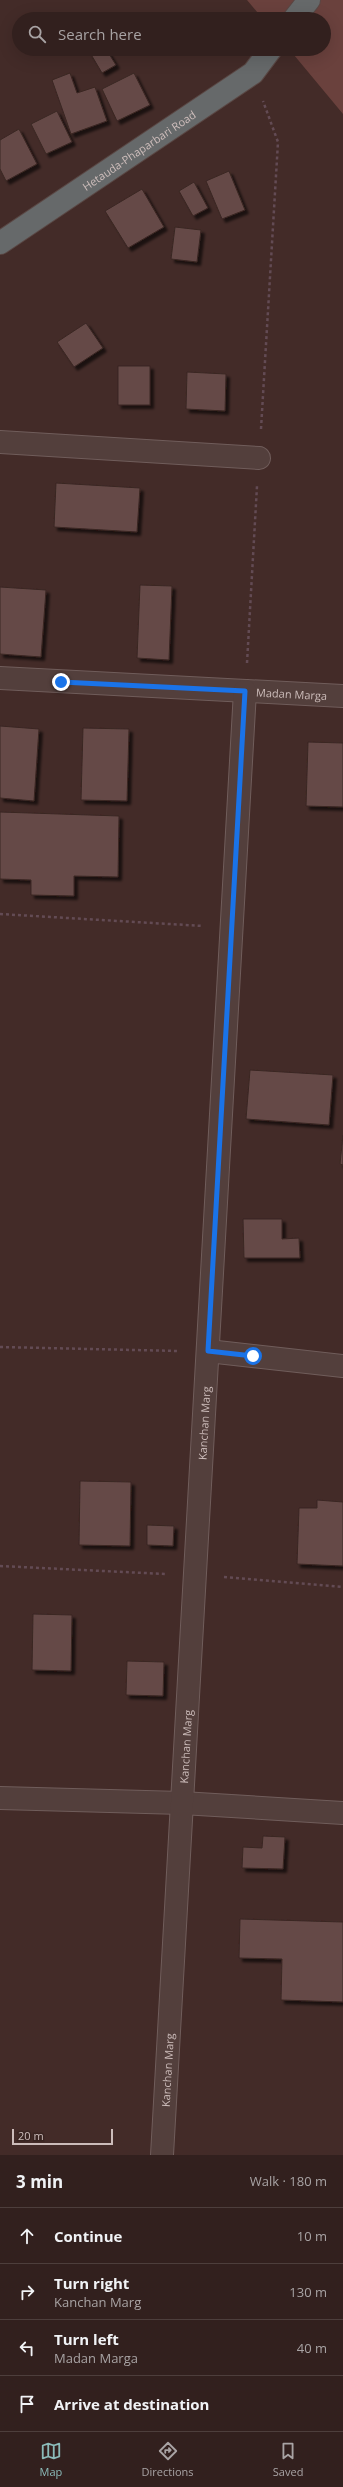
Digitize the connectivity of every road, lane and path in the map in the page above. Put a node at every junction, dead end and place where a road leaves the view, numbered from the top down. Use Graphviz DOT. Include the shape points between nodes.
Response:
graph roads {
  1 [pos="309,0"];
  2 [pos="300,12"];
  3 [pos="266,56"];
  4 [pos="253,73"];
  5 [pos="0,243"];
  6 [pos="0,442"];
  7 [pos="259,458"];
  8 [pos="0,678"];
  9 [pos="245,691"];
  10 [pos="343,696"];
  11 [pos="0,914"];
  12 [pos="232,927"];
  13 [pos="0,1347"];
  14 [pos="208,1351"];
  15 [pos="343,1366"];
  16 [pos="0,1798"];
  17 [pos="182,1802"];
  18 [pos="343,1813"];
  19 [pos="162,2155"];
  1 -- 2 [label="highway"];
  3 -- 4 [label="highway, Hetauda-Phaparbari Road"];
  4 -- 5 [label="highway, Hetauda-Phaparbari Road"];
  4 -- 7 [label="path" via="278,142"];
  6 -- 7 [label="street"];
  7 -- 9 [label="path"];
  8 -- 9 [label="street, Madan Marga"];
  9 -- 10 [label="street, Madan Marga"];
  9 -- 12 [label="street, Kanchan Marg"];
  11 -- 12 [label="path"];
  12 -- 14 [label="street, Kanchan Marg"];
  13 -- 14 [label="path"];
  14 -- 15 [label="street"];
  14 -- 17 [label="street, Kanchan Marg"];
  16 -- 17 [label="street"];
  17 -- 18 [label="street"];
  17 -- 19 [label="street, Kanchan Marg"];
}
